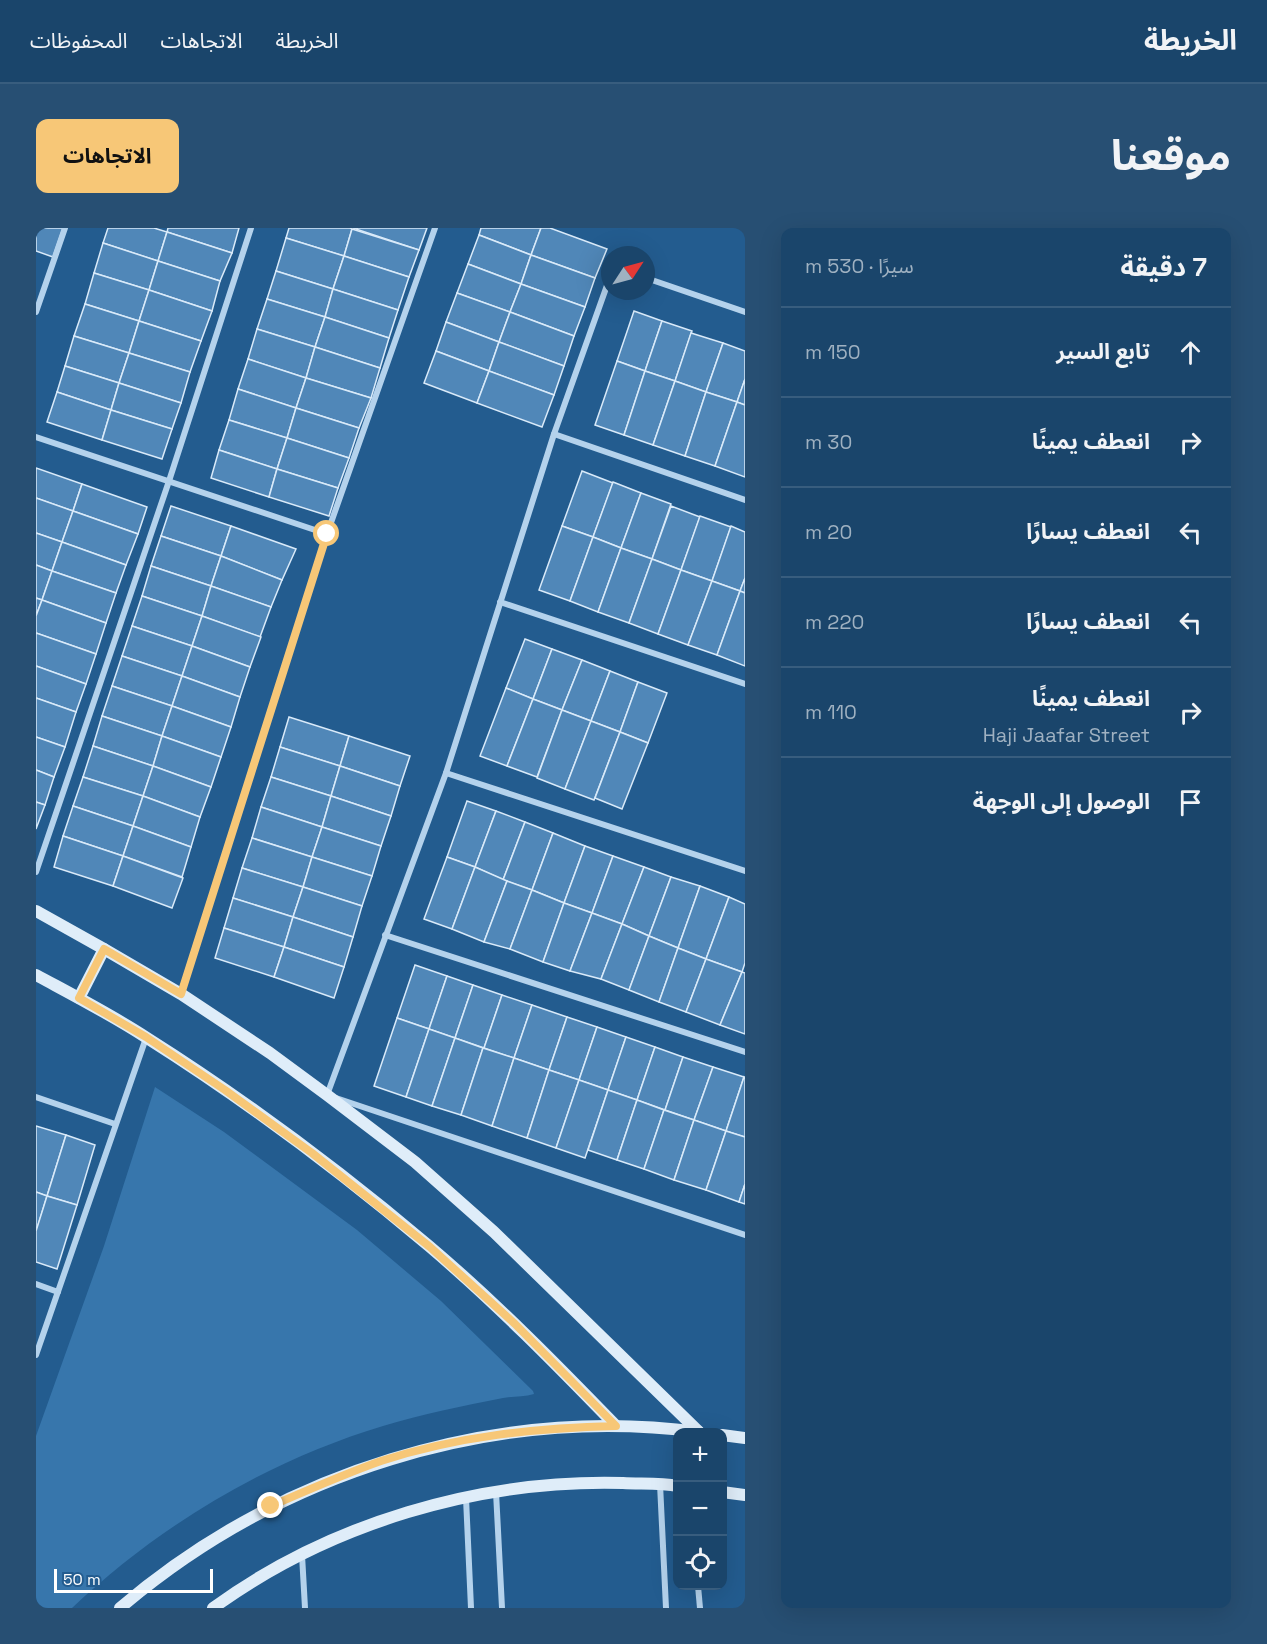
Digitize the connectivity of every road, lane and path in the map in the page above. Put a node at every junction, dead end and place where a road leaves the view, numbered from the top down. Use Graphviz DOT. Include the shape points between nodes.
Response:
graph roads {
  1 [pos="65,228"];
  2 [pos="251,228"];
  3 [pos="435,228"];
  4 [pos="655,281"];
  5 [pos="602,300"];
  6 [pos="36,312"];
  7 [pos="745,312"];
  8 [pos="554,434"];
  9 [pos="36,436"];
  10 [pos="169,481"];
  11 [pos="745,500"];
  12 [pos="327,534"];
  13 [pos="501,602"];
  14 [pos="745,684"];
  15 [pos="446,773"];
  16 [pos="745,871"];
  17 [pos="36,872"];
  18 [pos="36,911"];
  19 [pos="385,935"];
  20 [pos="104,949"];
  21 [pos="36,975"];
  22 [pos="181,994"];
  23 [pos="79,998"];
  24 [pos="146,1037"];
  25 [pos="745,1052"];
  26 [pos="327,1095"];
  27 [pos="36,1097"];
  28 [pos="115,1124"];
  29 [pos="745,1235"];
  30 [pos="36,1284"];
  31 [pos="58,1292"];
  32 [pos="36,1355"];
  33 [pos="616,1426"];
  34 [pos="698,1428"];
  35 [pos="673,1430"];
  36 [pos="727,1435"];
  37 [pos="745,1437"];
  38 [pos="660,1484"];
  39 [pos="673,1485"];
  40 [pos="496,1492"];
  41 [pos="727,1493"];
  42 [pos="745,1495"];
  43 [pos="466,1498"];
  44 [pos="302,1554"];
  45 [pos="698,1590"];
  46 [pos="120,1608"];
  47 [pos="213,1608"];
  48 [pos="305,1608"];
  49 [pos="471,1608"];
  50 [pos="502,1608"];
  51 [pos="666,1608"];
  52 [pos="699,1608"];
  1 -- 6 [label="street"];
  2 -- 10 [label="street"];
  3 -- 12 [label="street"];
  4 -- 7 [label="street"];
  5 -- 8 [label="street"];
  8 -- 11 [label="street"];
  8 -- 13 [label="street"];
  9 -- 10 [label="street"];
  10 -- 12 [label="street"];
  10 -- 17 [label="street"];
  12 -- 22 [label="street"];
  13 -- 14 [label="street"];
  13 -- 15 [label="street"];
  15 -- 16 [label="street"];
  15 -- 19 [label="street"];
  18 -- 20 [label="street"];
  19 -- 25 [label="street"];
  19 -- 26 [label="street"];
  20 -- 22 [label="street"];
  20 -- 23 [label="street"];
  21 -- 23 [label="street"];
  22 -- 26 [label="street"];
  23 -- 24 [label="street"];
  24 -- 28 [label="street"];
  24 -- 33 [label="street" via="312,1153 430,1247 515,1324"];
  26 -- 29 [label="street"];
  26 -- 34 [label="street" via="414,1162 494,1232"];
  27 -- 28 [label="street"];
  28 -- 31 [label="street"];
  30 -- 31 [label="street"];
  31 -- 32 [label="street"];
  33 -- 35 [label="street"];
  33 -- 46 [label="street" via="500,1434 382,1461 338,1477 271,1506 219,1536"];
  36 -- 37 [label="street"];
  38 -- 39 [label="street"];
  38 -- 40 [label="street" via="593,1482"];
  38 -- 51 [label="street"];
  40 -- 43 [label="street"];
  40 -- 50 [label="street"];
  41 -- 42 [label="street"];
  43 -- 44 [label="street" via="370,1525"];
  43 -- 49 [label="street"];
  44 -- 47 [label="street"];
  44 -- 48 [label="street"];
  45 -- 52 [label="street"];
}
